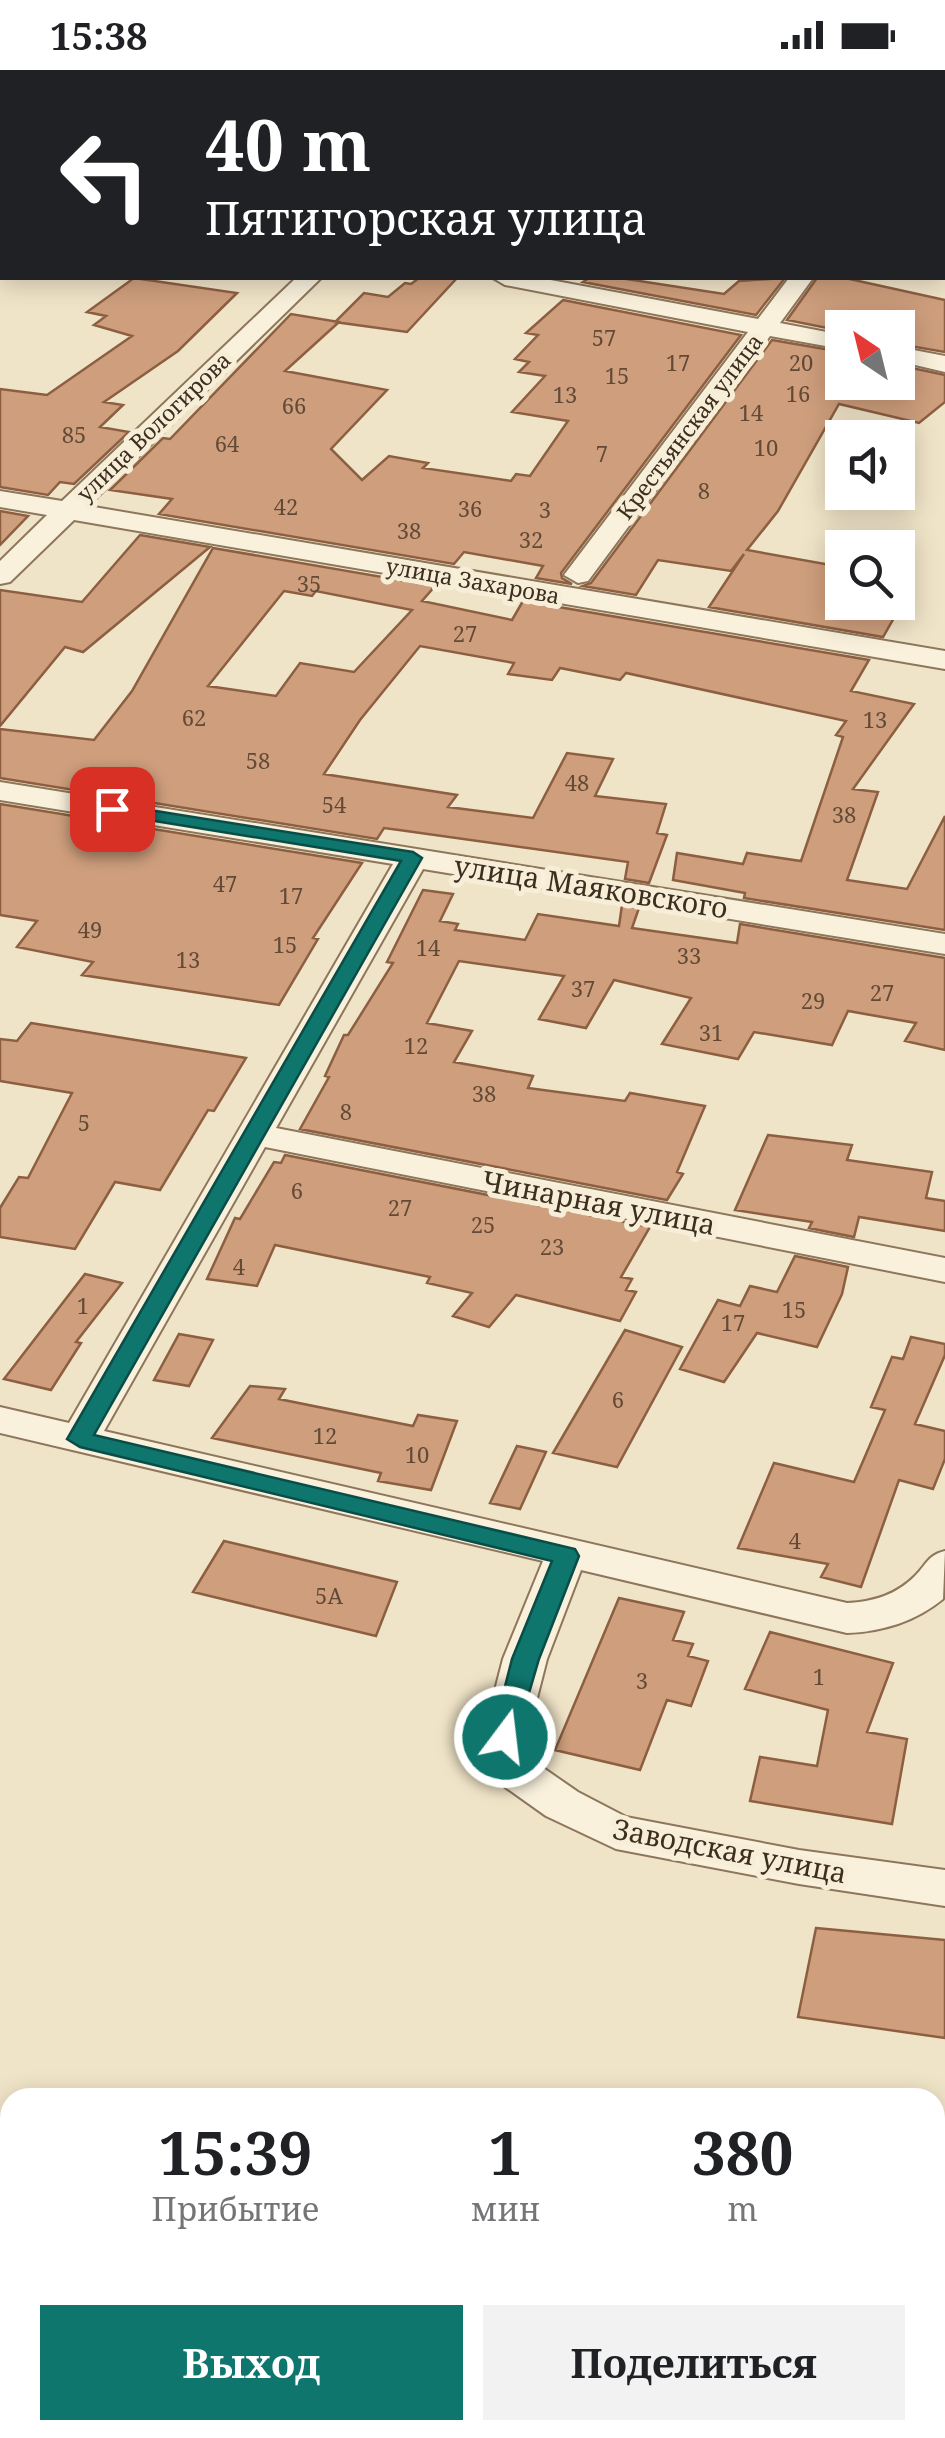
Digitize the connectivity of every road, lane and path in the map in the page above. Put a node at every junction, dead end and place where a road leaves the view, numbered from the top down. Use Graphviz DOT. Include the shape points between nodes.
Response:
graph roads {
  1 [pos="307,280"];
  2 [pos="516,280"];
  3 [pos="799,280"];
  4 [pos="763,325"];
  5 [pos="825,338"];
  6 [pos="915,358"];
  7 [pos="945,364"];
  8 [pos="0,477"];
  9 [pos="0,499"];
  10 [pos="76,500"];
  11 [pos="578,575"];
  12 [pos="0,576"];
  13 [pos="945,638"];
  14 [pos="945,660"];
  15 [pos="0,791"];
  16 [pos="413,858"];
  17 [pos="945,944"];
  18 [pos="252,1134"];
  19 [pos="945,1270"];
  20 [pos="0,1420"];
  21 [pos="80,1439"];
  22 [pos="566,1556"];
  23 [pos="945,1565"];
  24 [pos="945,1888"];
  1 -- 10 [label="street, улица Вологирова"];
  2 -- 4 [label="street"];
  3 -- 4 [label="street, Крестьянская улица"];
  4 -- 5 [label="street"];
  4 -- 11 [label="street, Крестьянская улица"];
  6 -- 7 [label="street"];
  8 -- 10 [label="street, улица Захарова"];
  9 -- 10 [label="street, улица Захарова"];
  10 -- 11 [label="street, улица Захарова"];
  10 -- 12 [label="street, улица Вологирова"];
  10 -- 14 [label="street, улица Захарова"];
  11 -- 13 [label="street, улица Захарова"];
  15 -- 16 [label="street, улица Маяковского"];
  16 -- 17 [label="street, улица Маяковского"];
  16 -- 18 [label="street"];
  18 -- 19 [label="street, Чинарная улица"];
  18 -- 21 [label="street"];
  20 -- 21 [label="street"];
  21 -- 22 [label="street"];
  22 -- 23 [label="street" via="865,1619 920,1594"];
  22 -- 24 [label="street, Заводская улица" via="526,1659 505,1737 521,1774 616,1832"];
}
